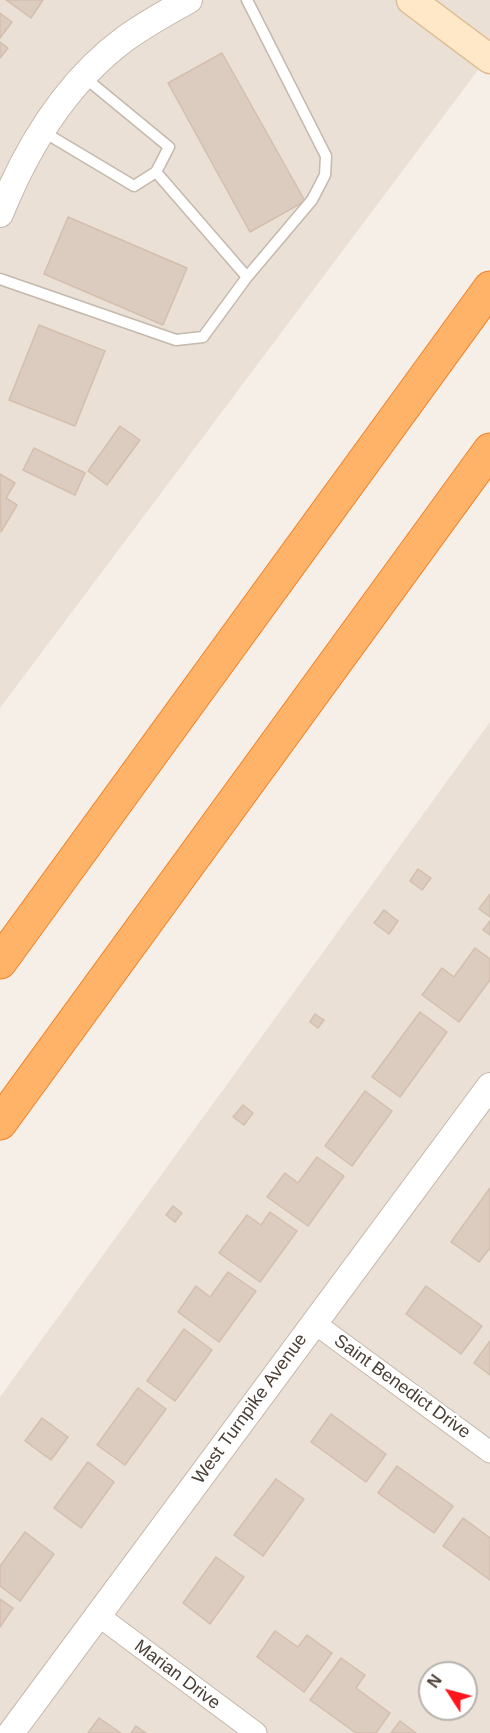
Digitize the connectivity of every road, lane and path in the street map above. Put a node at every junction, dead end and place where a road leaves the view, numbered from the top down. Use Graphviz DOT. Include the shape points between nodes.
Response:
graph roads {
  1 [pos="189,0"];
  2 [pos="247,0"];
  3 [pos="411,0"];
  4 [pos="490,59"];
  5 [pos="83,76"];
  6 [pos="42,130"];
  7 [pos="156,172"];
  8 [pos="0,214"];
  9 [pos="248,277"];
  10 [pos="0,279"];
  11 [pos="490,288"];
  12 [pos="490,450"];
  13 [pos="0,962"];
  14 [pos="490,1086"];
  15 [pos="0,1123"];
  16 [pos="313,1322"];
  17 [pos="490,1452"];
  18 [pos="99,1616"];
  19 [pos="11,1733"];
  20 [pos="256,1733"];
  1 -- 5 [label="street" via="125,39"];
  2 -- 9 [label="lane" via="326,156 325,175 312,200"];
  3 -- 4 [label="main road"];
  5 -- 6 [label="street"];
  5 -- 7 [label="lane" via="169,147"];
  6 -- 7 [label="lane" via="134,186"];
  6 -- 8 [label="street"];
  7 -- 9 [label="lane"];
  9 -- 10 [label="lane" via="203,337 176,340"];
  11 -- 13 [label="highway"];
  12 -- 15 [label="highway"];
  14 -- 16 [label="street, West Turnpike Avenue"];
  16 -- 17 [label="street, Saint Benedict Drive"];
  16 -- 18 [label="street, West Turnpike Avenue"];
  18 -- 19 [label="street, West Turnpike Avenue"];
  18 -- 20 [label="street, Marian Drive"];
}
